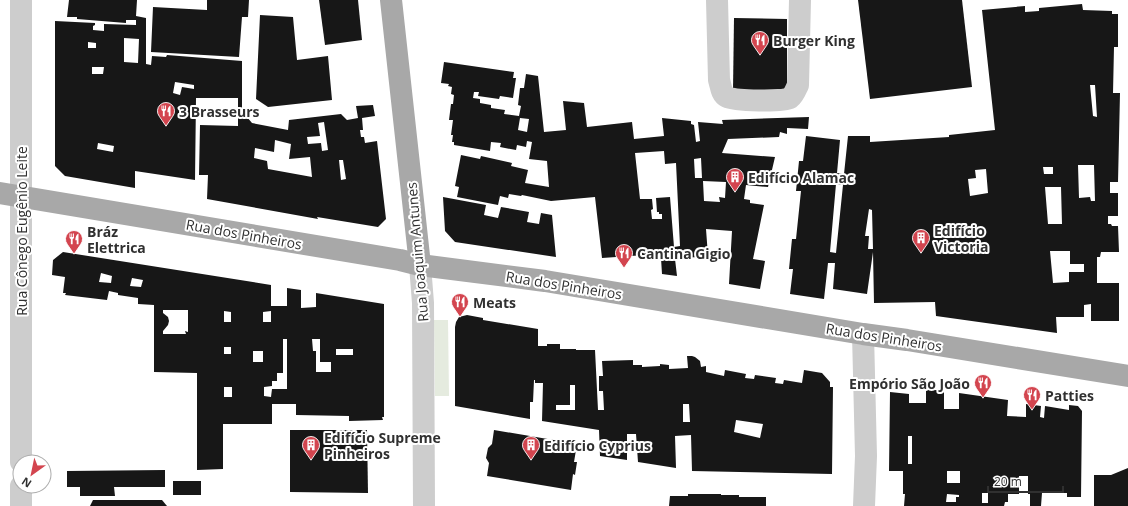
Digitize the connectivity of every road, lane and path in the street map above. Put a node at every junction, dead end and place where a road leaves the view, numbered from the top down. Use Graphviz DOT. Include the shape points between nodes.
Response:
graph roads {
  1 [pos="21,0"];
  2 [pos="391,0"];
  3 [pos="717,0"];
  4 [pos="800,0"];
  5 [pos="0,193"];
  6 [pos="21,196"];
  7 [pos="420,265"];
  8 [pos="863,334"];
  9 [pos="1128,376"];
  10 [pos="21,454"];
  11 [pos="21,494"];
  12 [pos="21,506"];
  13 [pos="424,506"];
  14 [pos="864,506"];
  1 -- 6 [label="street, Rua Cônego Eugênio Leite"];
  2 -- 7 [label="main road, Rua Joaquim Antunes"];
  3 -- 4 [label="street" via="719,80 722,91 726,96 735,99 782,100 794,94 798,84"];
  5 -- 6 [label="main road, Rua dos Pinheiros"];
  6 -- 7 [label="main road, Rua dos Pinheiros"];
  6 -- 10 [label="street, Rua Cônego Eugênio Leite"];
  7 -- 8 [label="main road, Rua dos Pinheiros" via="545,281"];
  7 -- 13 [label="street, Rua Joaquim Antunes" via="423,303"];
  8 -- 9 [label="main road, Rua dos Pinheiros"];
  8 -- 14 [label="street" via="866,456"];
  11 -- 12 [label="street"];
}
